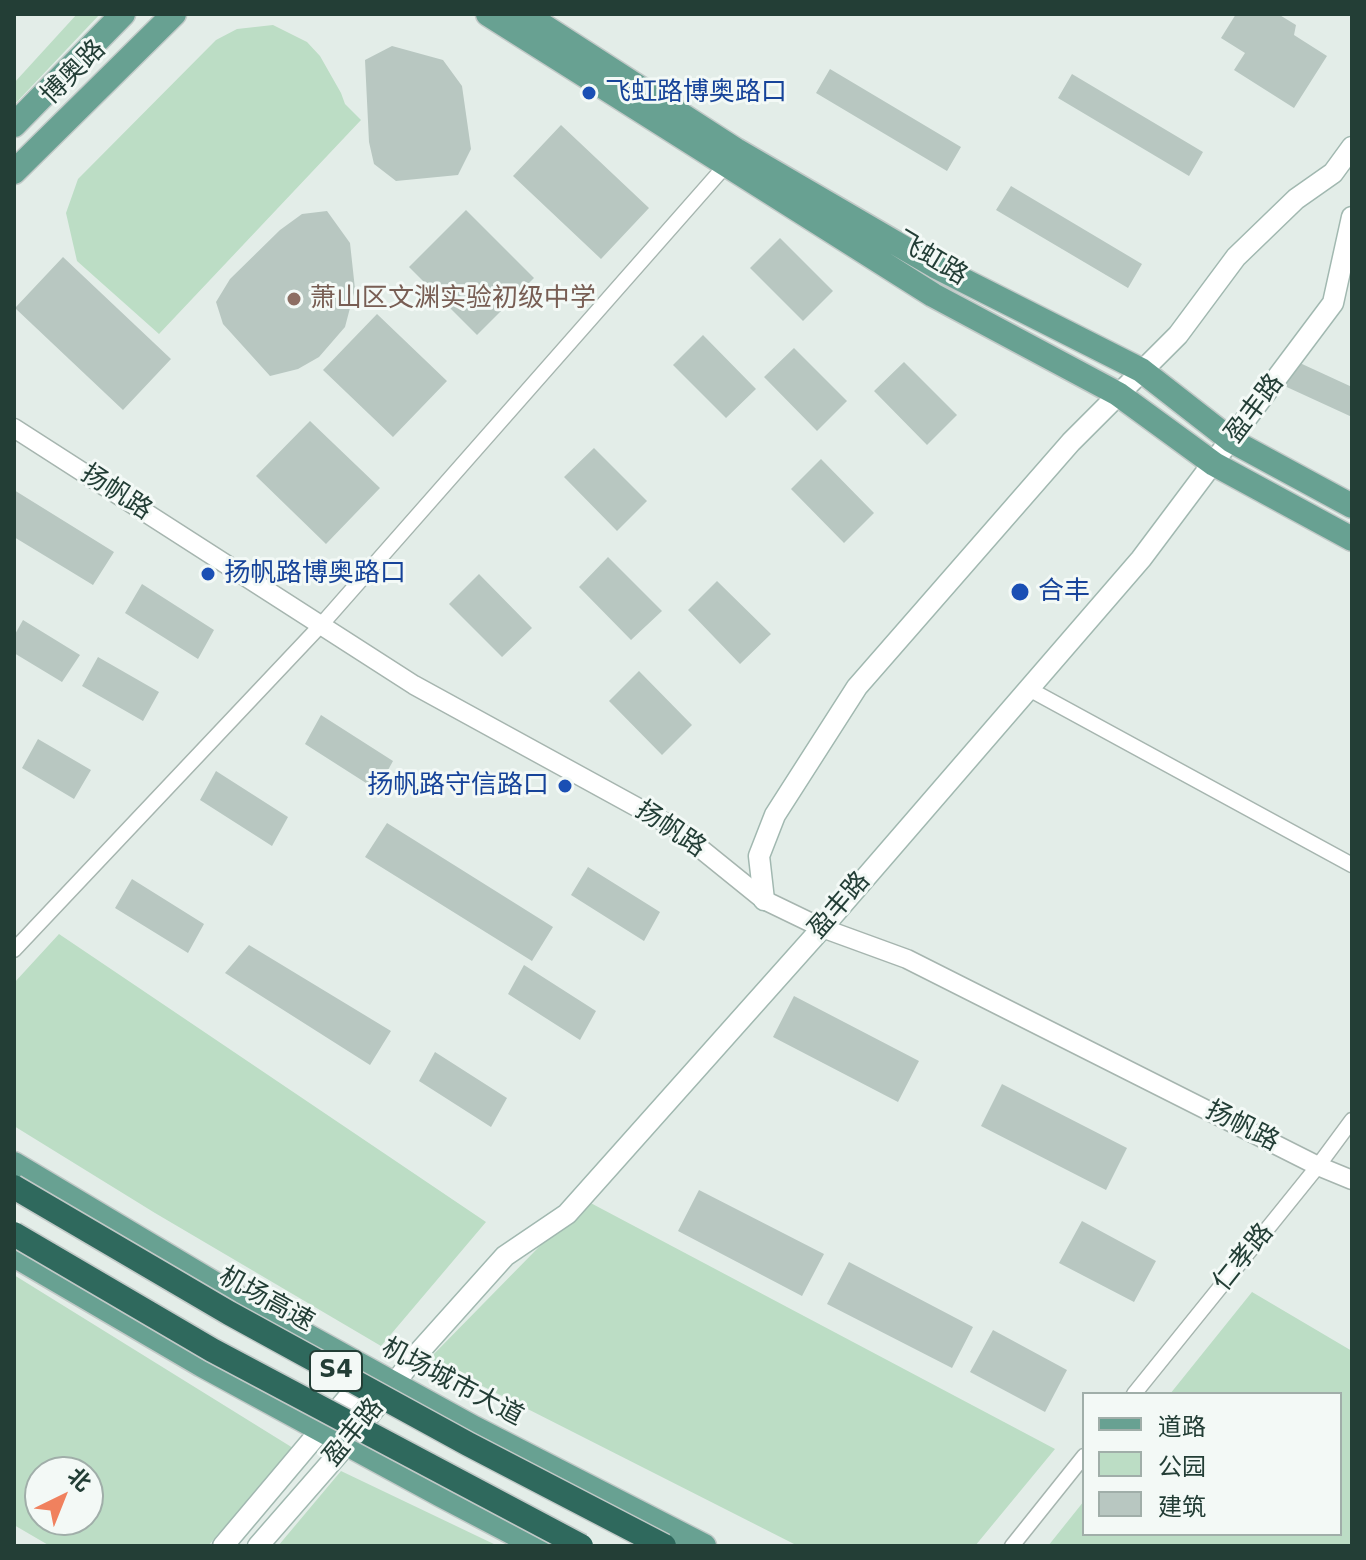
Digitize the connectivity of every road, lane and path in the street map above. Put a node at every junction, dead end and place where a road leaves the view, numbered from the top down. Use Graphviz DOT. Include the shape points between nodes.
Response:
graph roads {
  1 [pos="123,14"];
  2 [pos="174,14"];
  3 [pos="488,14"];
  4 [pos="525,14"];
  5 [pos="14,125"];
  6 [pos="1352,147"];
  7 [pos="726,165"];
  8 [pos="14,172"];
  9 [pos="1352,217"];
  10 [pos="1141,370"];
  11 [pos="1118,394"];
  12 [pos="14,428"];
  13 [pos="1232,441"];
  14 [pos="1214,464"];
  15 [pos="1352,506"];
  16 [pos="1352,539"];
  17 [pos="321,625"];
  18 [pos="1029,689"];
  19 [pos="1352,865"];
  20 [pos="764,900"];
  21 [pos="822,928"];
  22 [pos="14,950"];
  23 [pos="1352,1120"];
  24 [pos="14,1164"];
  25 [pos="1318,1166"];
  26 [pos="1352,1180"];
  27 [pos="14,1187"];
  28 [pos="14,1234"];
  29 [pos="14,1255"];
  30 [pos="370,1371"];
  31 [pos="393,1384"];
  32 [pos="1136,1392"];
  33 [pos="321,1430"];
  34 [pos="347,1444"];
  35 [pos="1082,1458"];
  36 [pos="223,1546"];
  37 [pos="258,1546"];
  38 [pos="538,1546"];
  39 [pos="581,1546"];
  40 [pos="664,1546"];
  41 [pos="704,1546"];
  42 [pos="1012,1546"];
  1 -- 5 [label="main road, 博奥路"];
  2 -- 8 [label="main road, 博奥路"];
  3 -- 7 [label="main road, 飞虹路"];
  4 -- 10 [label="main road, 飞虹路" via="736,150 922,258"];
  6 -- 10 [label="main road" via="1333,173 1296,199 1236,257 1178,335"];
  7 -- 11 [label="main road, 飞虹路" via="933,295"];
  7 -- 17 [label="street"];
  9 -- 13 [label="main road, 盈丰路" via="1333,303"];
  10 -- 11 [label="main road"];
  10 -- 13 [label="main road, 飞虹路"];
  11 -- 14 [label="main road, 飞虹路"];
  11 -- 20 [label="main road" via="857,687 775,815 759,856"];
  12 -- 17 [label="street, 扬帆路"];
  13 -- 14 [label="main road, 盈丰路"];
  13 -- 15 [label="main road, 飞虹路"];
  14 -- 16 [label="main road, 飞虹路"];
  14 -- 18 [label="main road, 盈丰路"];
  17 -- 20 [label="street, 扬帆路" via="414,685 675,828"];
  17 -- 22 [label="street"];
  18 -- 19 [label="street"];
  18 -- 21 [label="main road, 盈丰路"];
  20 -- 21 [label="street, 扬帆路"];
  21 -- 25 [label="street, 扬帆路" via="907,959"];
  21 -- 31 [label="main road, 盈丰路" via="567,1214 505,1256"];
  23 -- 25 [label="street, 仁孝路"];
  24 -- 30 [label="main road, 机场城市大道"];
  25 -- 26 [label="street, 扬帆路"];
  25 -- 32 [label="street, 仁孝路"];
  27 -- 40 [label="highway, 机场高速 / S4, bridge" via="229,1313"];
  28 -- 39 [label="highway, S4, bridge" via="212,1350"];
  29 -- 33 [label="main road"];
  30 -- 31 [label="main road, 机场城市大道"];
  30 -- 33 [label="main road, 盈丰路"];
  31 -- 34 [label="main road, 盈丰路"];
  31 -- 41 [label="main road, 机场城市大道"];
  33 -- 34 [label="main road"];
  33 -- 36 [label="main road, 盈丰路"];
  34 -- 37 [label="main road, 盈丰路"];
  34 -- 38 [label="main road"];
  35 -- 42 [label="street"];
}
